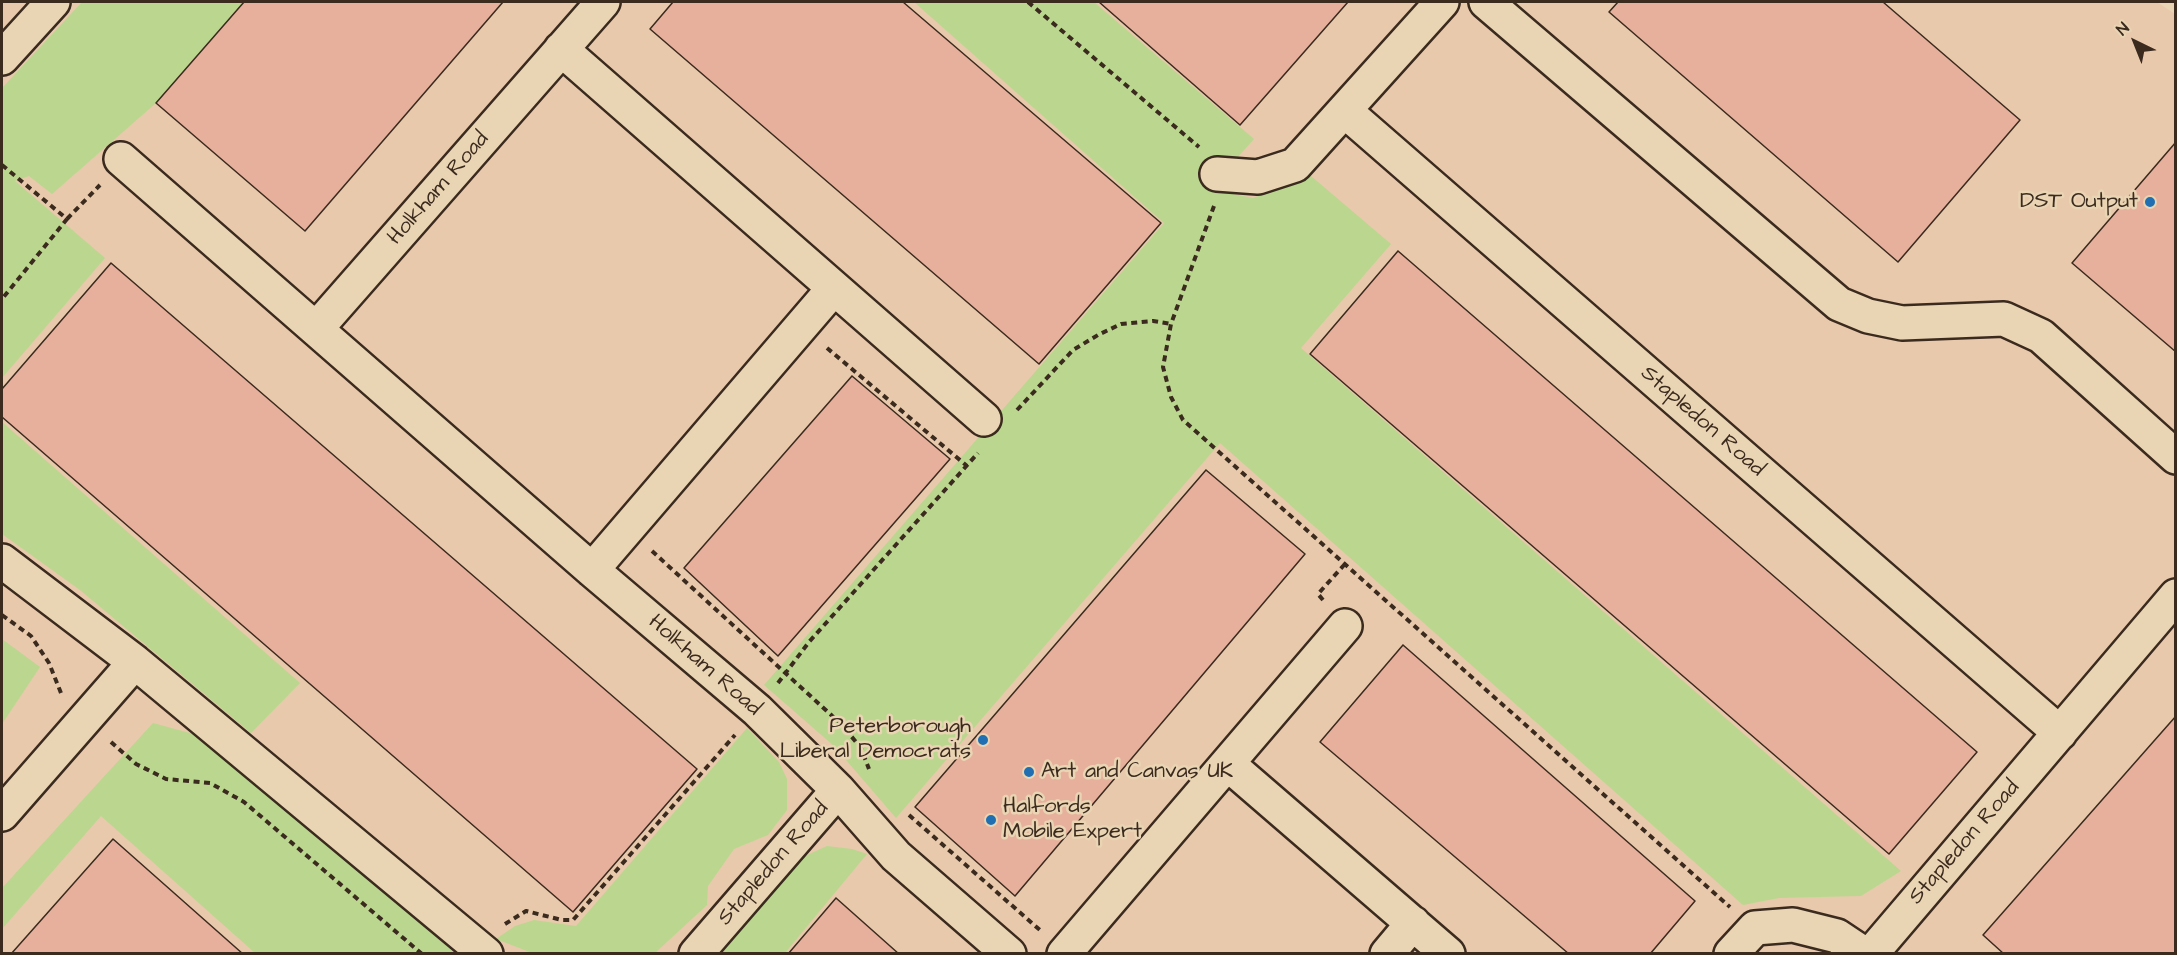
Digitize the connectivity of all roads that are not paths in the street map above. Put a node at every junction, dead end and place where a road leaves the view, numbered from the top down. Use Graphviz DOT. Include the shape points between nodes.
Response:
graph roads {
  1 [pos="53,2"];
  2 [pos="603,2"];
  3 [pos="1442,2"];
  4 [pos="1486,2"];
  5 [pos="561,49"];
  6 [pos="2,58"];
  7 [pos="1345,111"];
  8 [pos="122,159"];
  9 [pos="1216,174"];
  10 [pos="834,288"];
  11 [pos="316,329"];
  12 [pos="993,428"];
  13 [pos="2175,457"];
  14 [pos="2,561"];
  15 [pos="592,570"];
  16 [pos="2175,596"];
  17 [pos="1345,626"];
  18 [pos="135,662"];
  19 [pos="2060,733"];
  20 [pos="1228,764"];
  21 [pos="838,790"];
  22 [pos="2,814"];
  23 [pos="1413,923"];
  24 [pos="482,950"];
  25 [pos="1065,953"];
  26 [pos="696,954"];
  27 [pos="1009,954"];
  28 [pos="1386,954"];
  29 [pos="1448,954"];
  30 [pos="1731,954"];
  31 [pos="1864,954"];
  32 [pos="1871,954"];
  1 -- 6 [label="street"];
  2 -- 5 [label="street, Holkham Road"];
  3 -- 7 [label="street"];
  4 -- 13 [label="street" via="1839,304 1868,316 1902,323 2004,319 2041,336"];
  5 -- 10 [label="street"];
  5 -- 11 [label="street, Holkham Road"];
  7 -- 9 [label="street" via="1295,165 1258,177"];
  7 -- 19 [label="street, Stapledon Road"];
  8 -- 11 [label="street, Holkham Road"];
  10 -- 12 [label="street"];
  10 -- 15 [label="street"];
  11 -- 15 [label="street, Holkham Road"];
  14 -- 18 [label="street"];
  15 -- 21 [label="street, Holkham Road" via="757,710"];
  16 -- 19 [label="street, Stapledon Road"];
  17 -- 20 [label="street"];
  18 -- 22 [label="street"];
  18 -- 24 [label="street"];
  19 -- 32 [label="street, Stapledon Road"];
  20 -- 23 [label="street"];
  20 -- 25 [label="street"];
  21 -- 26 [label="street, Stapledon Road"];
  21 -- 27 [label="street, Stapledon Road" via="896,856"];
  23 -- 28 [label="street"];
  23 -- 29 [label="street"];
  30 -- 31 [label="street" via="1755,928 1793,925 1837,936"];
}
